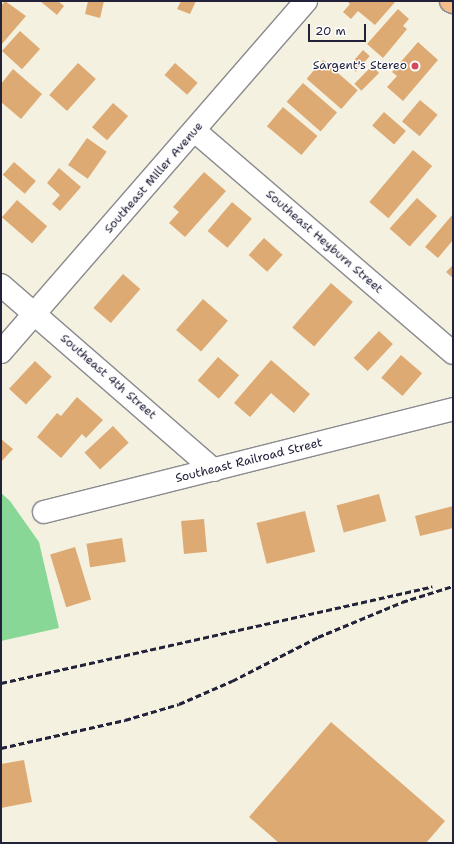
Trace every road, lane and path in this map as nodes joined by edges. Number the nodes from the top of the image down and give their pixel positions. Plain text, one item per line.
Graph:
1 (306, 1) edge
2 (195, 131) junction
3 (1, 285) edge
4 (35, 314) junction
5 (1, 352) edge
6 (453, 353) edge
7 (453, 409) edge
8 (214, 470) junction
9 (44, 512) dead end

1 - 2 street, Southeast Miller Avenue
2 - 4 street, Southeast Miller Avenue
2 - 6 street, Southeast Heyburn Street
3 - 4 street, Southeast 4th Street
4 - 5 street, Southeast Miller Avenue
4 - 8 street, Southeast 4th Street
7 - 8 street, Southeast Railroad Street
8 - 9 street, Southeast Railroad Street

